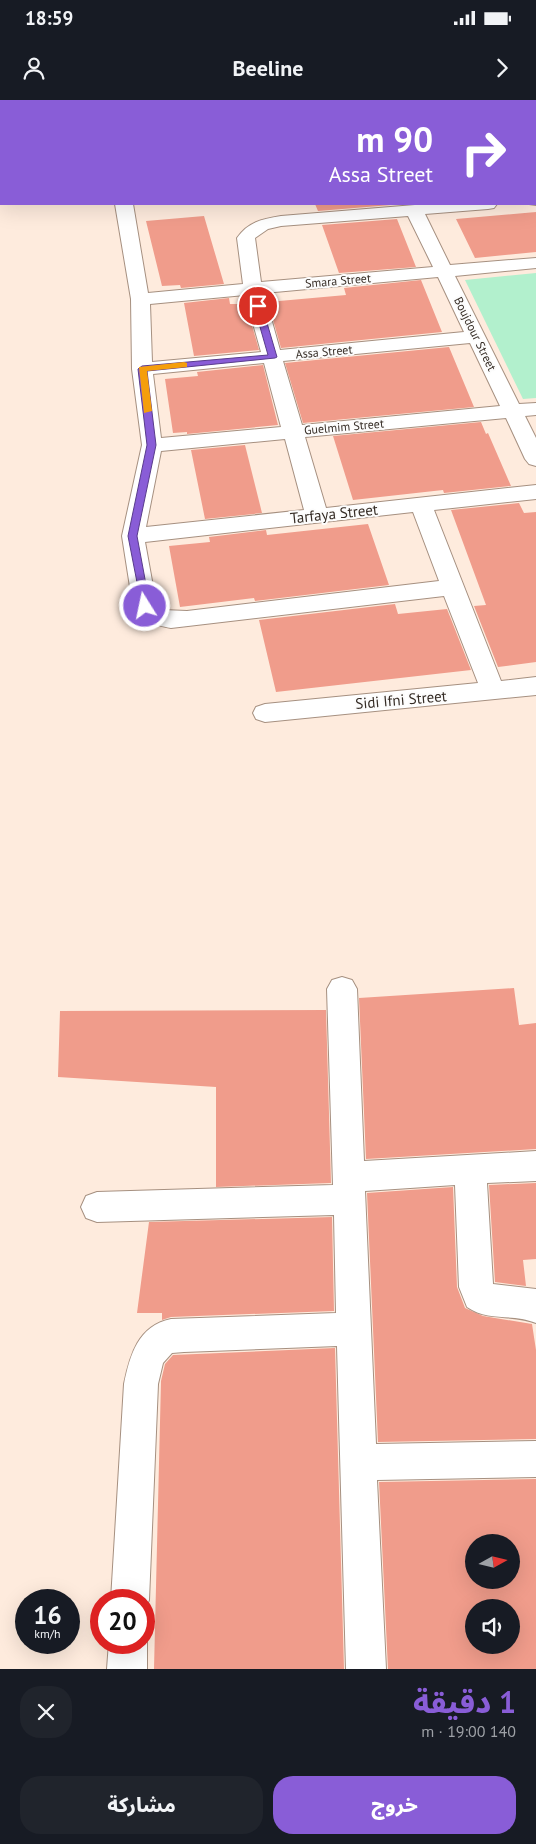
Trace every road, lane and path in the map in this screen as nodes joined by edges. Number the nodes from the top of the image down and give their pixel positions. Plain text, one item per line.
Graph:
1 (124, 205) edge
2 (467, 205) edge
3 (403, 208) edge
4 (536, 263) edge
5 (444, 272) junction
6 (253, 289) junction
7 (140, 299) junction
8 (476, 337) junction
9 (272, 357) junction
10 (142, 369) junction
11 (536, 409) edge
12 (512, 411) junction
13 (294, 431) junction
14 (152, 445) junction
15 (536, 459) edge
16 (536, 492) edge
17 (421, 505) junction
18 (317, 516) junction
19 (132, 536) junction
20 (452, 587) junction
21 (536, 686) edge
22 (493, 691) junction
23 (265, 713) dead end
24 (342, 989) dead end
25 (536, 1166) edge
26 (470, 1170) junction
27 (349, 1189) junction
28 (97, 1208) dead end
29 (536, 1306) edge
30 (354, 1329) junction
31 (536, 1459) edge
32 (359, 1462) junction
33 (131, 1589) edge
34 (128, 1654) edge
35 (127, 1669) edge
36 (366, 1669) edge

1 - 7 street
2 - 3 street
3 - 5 street, Boujdour Street
3 - 6 street
4 - 5 street, Smara Street
5 - 6 street, Smara Street
5 - 8 street, Boujdour Street
6 - 7 street, Smara Street
6 - 9 street
7 - 10 street
8 - 9 street, Assa Street
8 - 12 street, Boujdour Street
9 - 10 street, Assa Street
9 - 13 street
10 - 14 street
11 - 12 street, Guelmim Street
12 - 13 street, Guelmim Street
12 - 15 street, Boujdour Street
13 - 14 street, Guelmim Street
13 - 18 street
14 - 19 street
16 - 17 street, Tarfaya Street
17 - 18 street, Tarfaya Street
17 - 20 street
18 - 19 street, Tarfaya Street
19 - 20 street
20 - 22 street
21 - 22 street, Sidi Ifni Street
22 - 23 street, Sidi Ifni Street
24 - 27 street
25 - 26 street
26 - 27 street
26 - 29 street
27 - 28 street
27 - 30 street
30 - 32 street
30 - 33 street
31 - 32 street
32 - 36 street
34 - 35 street

